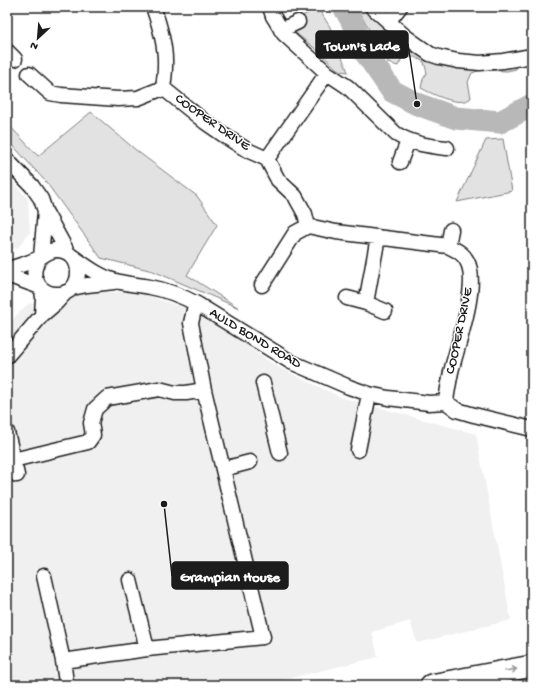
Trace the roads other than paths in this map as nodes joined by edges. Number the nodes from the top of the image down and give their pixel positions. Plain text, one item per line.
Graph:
1 (153, 7) edge
2 (270, 7) edge
3 (372, 7) edge
4 (400, 7) edge
5 (298, 22) dead end
6 (389, 23) junction
7 (281, 30) junction
8 (532, 56) edge
9 (327, 73) junction
10 (29, 74) dead end
11 (163, 88) junction
12 (408, 141) junction
13 (447, 148) dead end
14 (266, 159) junction
15 (7, 160) edge
16 (400, 162) dead end
17 (45, 211) junction
18 (308, 226) junction
19 (451, 230) dead end
20 (378, 237) junction
21 (448, 246) junction
22 (70, 255) junction
23 (40, 257) junction
24 (7, 270) edge
25 (7, 275) edge
26 (116, 281) junction
27 (262, 285) dead end
28 (41, 288) junction
29 (69, 290) junction
30 (346, 298) dead end
31 (366, 303) junction
32 (197, 304) junction
33 (385, 311) dead end
34 (42, 315) junction
35 (7, 356) edge
36 (263, 383) dead end
37 (204, 390) junction
38 (369, 394) junction
39 (446, 402) junction
40 (532, 429) edge
41 (7, 432) edge
42 (358, 450) dead end
43 (280, 453) dead end
44 (14, 460) junction
45 (250, 462) dead end
46 (223, 469) junction
47 (17, 475) dead end
48 (44, 576) dead end
49 (130, 580) dead end
50 (147, 649) junction
51 (63, 661) junction
52 (532, 666) edge
53 (65, 685) edge
54 (431, 685) edge

1 - 11 street, COOPER DRIVE
2 - 7 street
3 - 6 street
4 - 6 street
5 - 7 street
6 - 8 street
7 - 9 street
9 - 12 street
9 - 14 street
10 - 11 street
11 - 14 street, COOPER DRIVE
12 - 13 street
12 - 16 street
14 - 18 street
15 - 17 street
17 - 22 street
17 - 23 street
18 - 20 street, COOPER DRIVE
18 - 27 street
19 - 21 street
20 - 21 street, COOPER DRIVE
20 - 31 street
21 - 39 street, COOPER DRIVE
22 - 23 street, AULD BOND ROAD
22 - 26 street, AULD BOND ROAD
22 - 29 street
23 - 24 street, AULD BOND ROAD
23 - 28 street
25 - 28 street, AULD BOND ROAD
26 - 29 street, AULD BOND ROAD
26 - 32 street, AULD BOND ROAD
28 - 29 street, AULD BOND ROAD
28 - 34 street
29 - 34 street
30 - 31 street
31 - 33 street
32 - 37 street
32 - 38 street, AULD BOND ROAD
34 - 35 street
36 - 43 street
37 - 44 street
37 - 46 street
38 - 39 street, AULD BOND ROAD
38 - 42 street
39 - 40 street
41 - 44 street
44 - 47 street
45 - 46 street
46 - 50 street
48 - 51 street
49 - 50 street
50 - 51 street
51 - 53 street
54 -> 52 highway

